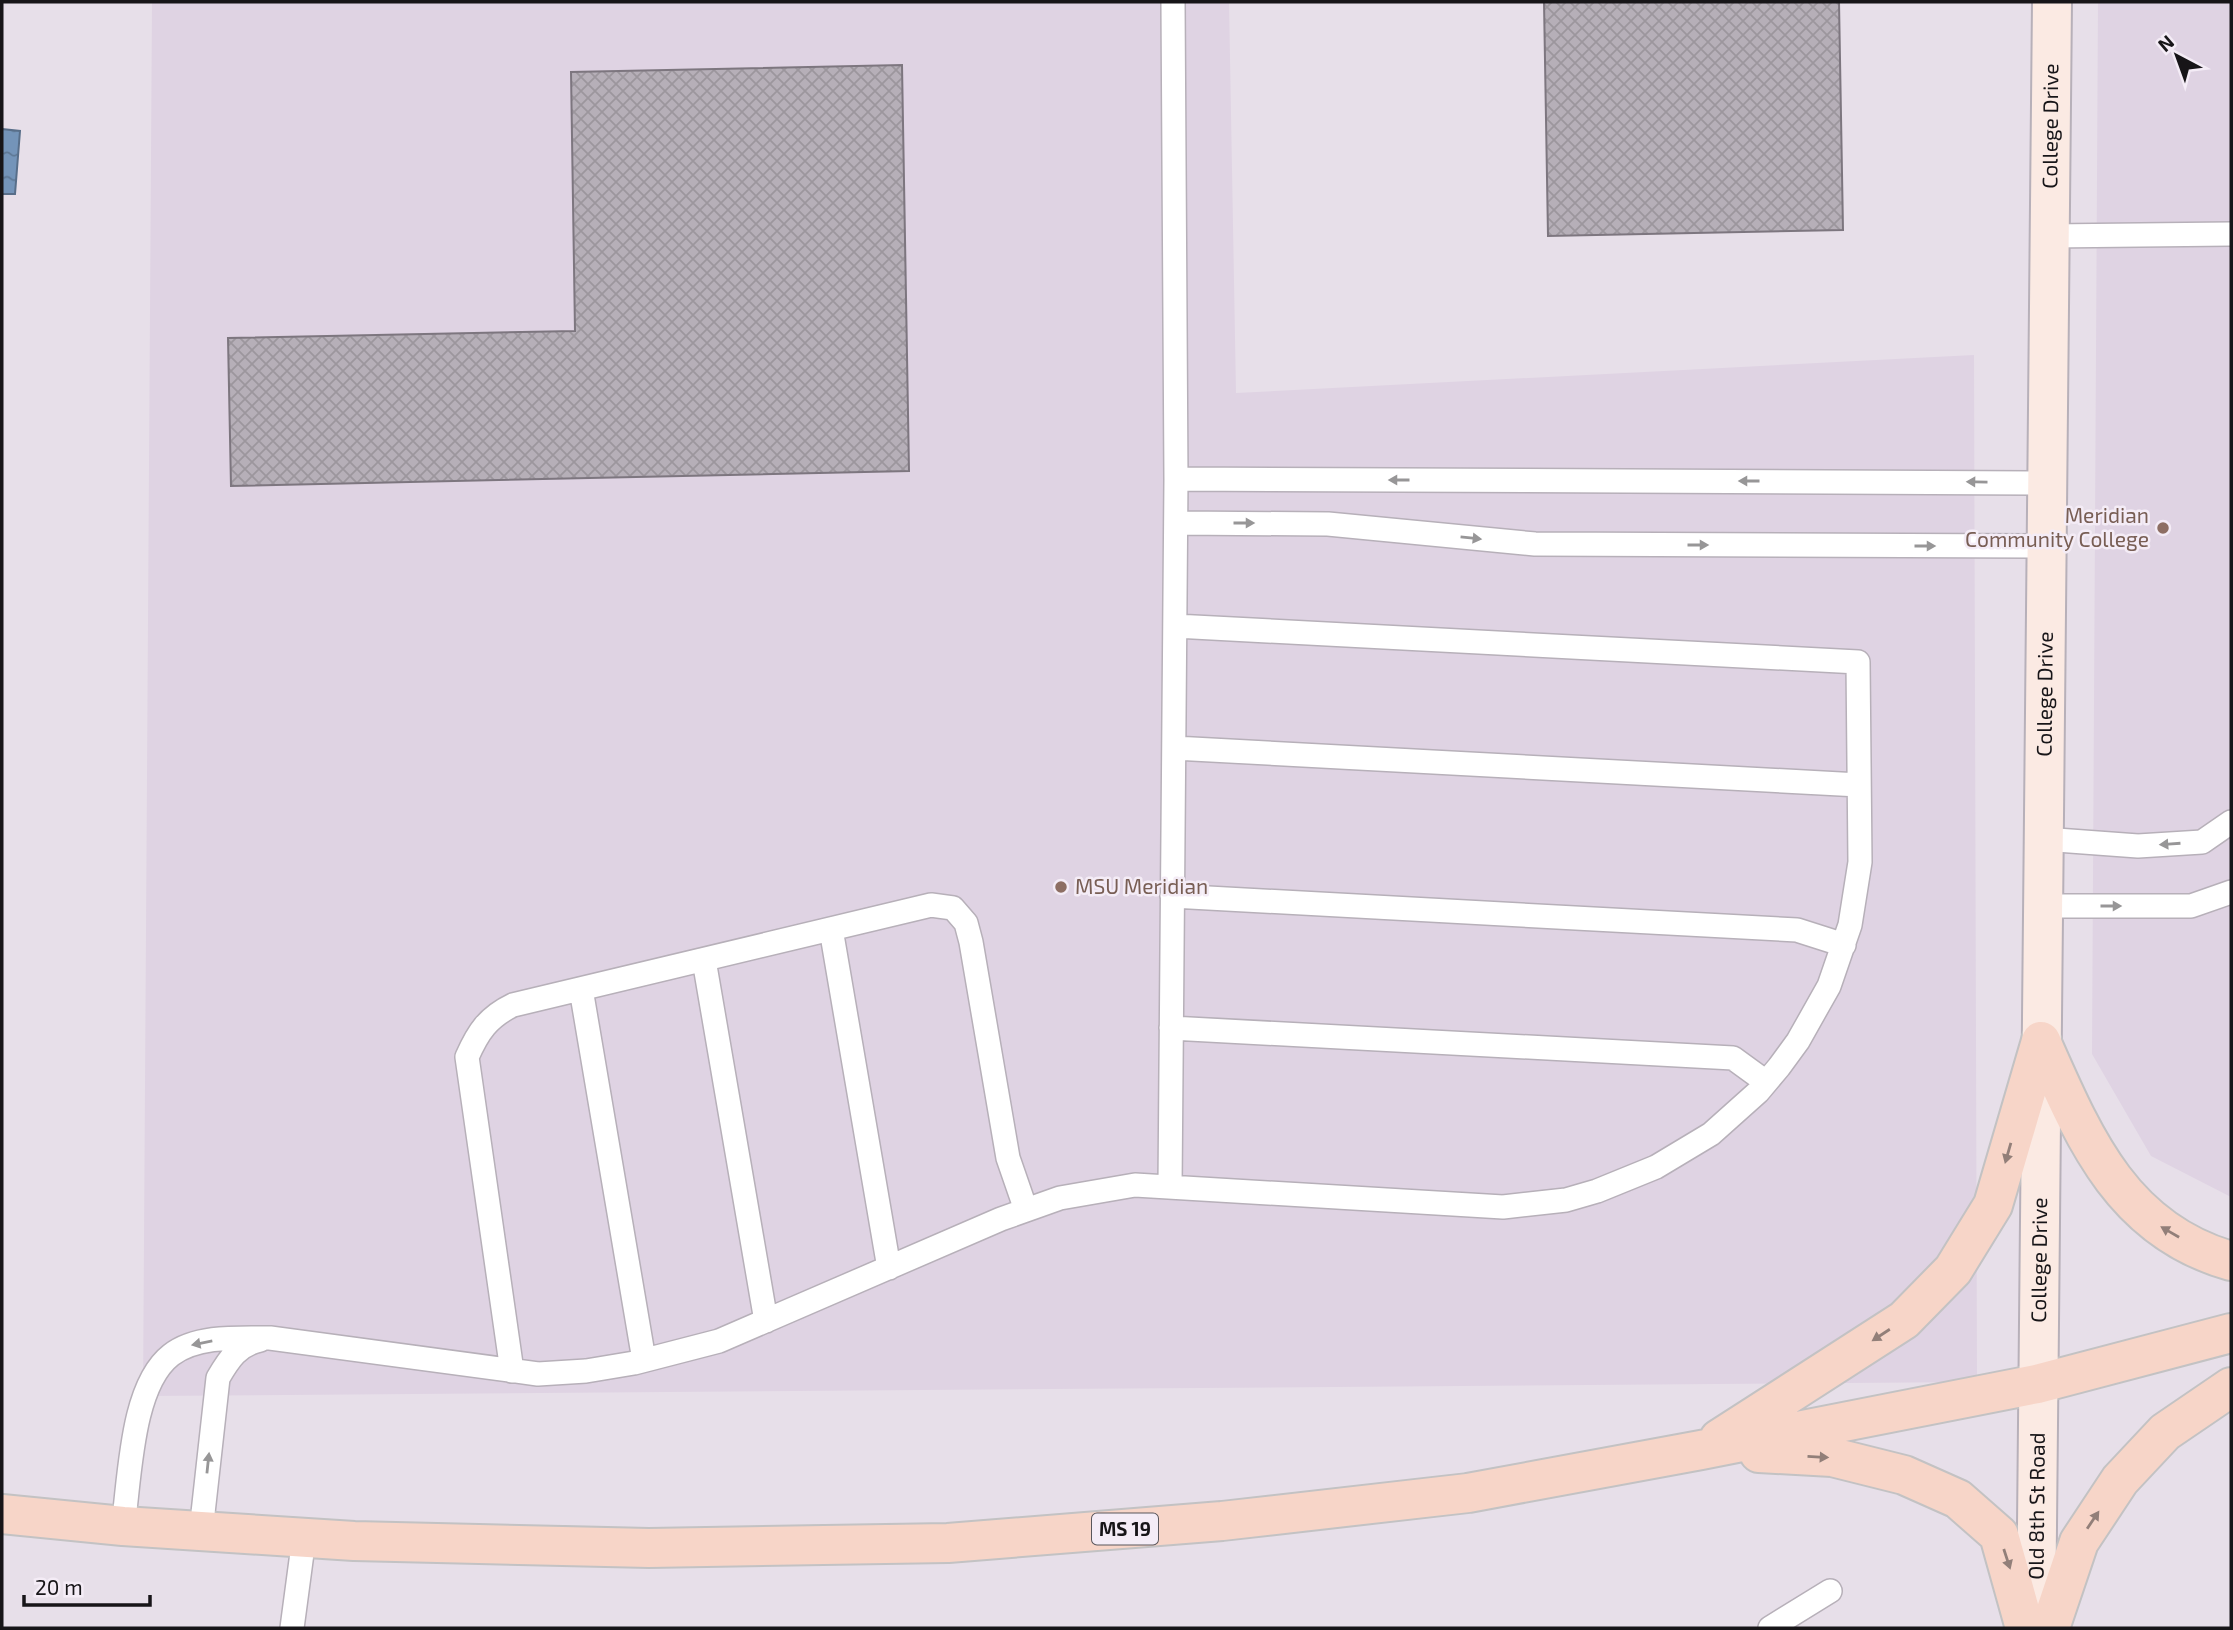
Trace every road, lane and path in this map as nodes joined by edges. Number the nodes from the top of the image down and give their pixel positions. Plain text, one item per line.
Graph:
1 (1173, 2) edge
2 (2053, 2) edge
3 (2231, 234) edge
4 (2049, 236) junction
5 (1176, 479) junction
6 (2045, 483) junction
7 (1176, 523) junction
8 (2046, 546) junction
9 (1175, 626) junction
10 (1174, 748) junction
11 (1859, 785) junction
12 (2231, 822) edge
13 (2043, 839) junction
14 (2231, 892) edge
15 (1172, 896) junction
16 (2043, 905) junction
17 (831, 929) junction
18 (1844, 945) junction
19 (704, 960) junction
20 (581, 989) junction
21 (1171, 1028) junction
22 (2041, 1041) junction
23 (1766, 1082) junction
24 (1170, 1188) junction
25 (1026, 1210) junction
26 (2231, 1261) edge
27 (888, 1268) junction
28 (766, 1321) junction
29 (2231, 1333) edge
30 (270, 1338) junction
31 (644, 1360) junction
32 (512, 1371) junction
33 (2037, 1384) junction
34 (2231, 1387) edge
35 (1701, 1450) junction
36 (2, 1514) edge
37 (122, 1526) junction
38 (201, 1531) junction
39 (304, 1538) junction
40 (1830, 1591) dead end
41 (292, 1628) edge
42 (1770, 1628) edge
43 (2025, 1628) edge
44 (2036, 1628) edge
45 (2050, 1628) edge

1 - 5 lane
2 - 4 street, College Drive
3 - 4 lane
4 - 6 street, College Drive
6 -> 5 lane
5 - 7 lane
6 - 8 street, College Drive
7 -> 8 lane
7 - 9 lane
8 - 13 street, College Drive
9 - 10 lane
9 - 11 lane
10 - 11 lane
10 - 15 lane
11 - 18 lane
12 -> 13 lane
13 - 16 street, College Drive
16 -> 14 lane
15 - 18 lane
15 - 21 lane
16 - 22 street, College Drive
17 - 19 lane
17 - 25 lane
17 - 27 lane
18 - 23 lane
19 - 20 lane
19 - 28 lane
20 - 31 lane
20 - 32 lane
21 - 23 lane
21 - 24 lane
26 -> 22 main road
22 - 33 street, College Drive
22 -> 35 main road
23 - 24 lane
24 - 25 lane
25 - 27 lane
27 - 28 lane
28 - 31 lane
29 - 33 main road, MS 19
30 - 32 lane
30 -> 37 lane
38 -> 30 lane
31 - 32 lane
33 - 35 main road, MS 19
33 - 44 street, Old 8th St Road
45 -> 34 main road
35 - 39 main road, MS 19
35 -> 43 main road
36 - 37 main road, MS 19
37 - 38 main road, MS 19
38 - 39 main road, MS 19
39 - 41 lane
40 - 42 lane

